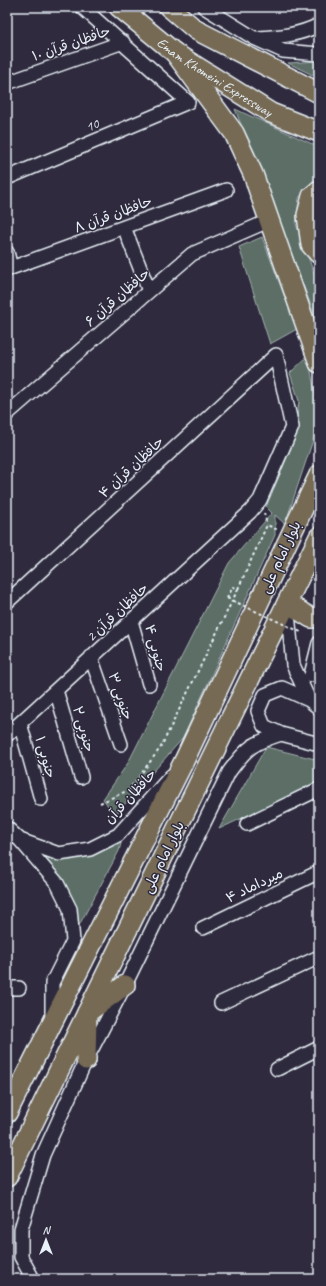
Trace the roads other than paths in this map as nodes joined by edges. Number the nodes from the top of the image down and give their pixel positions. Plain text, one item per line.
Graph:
1 (82, 7) edge
2 (119, 7) edge
3 (170, 7) edge
4 (204, 7) edge
5 (319, 25) edge
6 (254, 38) junction
7 (123, 42) junction
8 (175, 53) junction
9 (319, 54) edge
10 (7, 83) edge
11 (319, 93) edge
12 (319, 132) edge
13 (7, 178) edge
14 (226, 190) dead end
15 (319, 190) edge
16 (259, 225) dead end
17 (124, 227) junction
18 (7, 252) edge
19 (319, 254) edge
20 (9, 269) edge
21 (149, 291) junction
22 (276, 355) joint
23 (319, 363) edge
24 (7, 413) edge
25 (319, 475) edge
26 (319, 537) edge
27 (7, 602) edge
28 (287, 603) junction
29 (319, 617) edge
30 (131, 620) junction
31 (319, 643) edge
32 (91, 658) junction
33 (311, 675) dead end
34 (149, 684) dead end
35 (56, 690) junction
36 (314, 704) edge
37 (20, 723) junction
38 (7, 734) edge
39 (281, 734) junction
40 (121, 744) dead end
41 (319, 744) edge
42 (184, 761) junction
43 (82, 777) dead end
44 (319, 789) edge
45 (41, 799) dead end
46 (246, 824) dead end
47 (7, 828) edge
48 (20, 840) junction
49 (319, 872) edge
50 (203, 928) dead end
51 (319, 957) edge
52 (126, 985) junction
53 (221, 1003) dead end
54 (87, 1013) junction
55 (52, 1024) junction
56 (319, 1048) edge
57 (86, 1060) junction
58 (276, 1069) dead end
59 (7, 1114) edge
60 (7, 1177) edge
61 (33, 1279) edge

1 - 7 street
2 - 8 highway, Emam Khomeini Expressway
3 - 11 highway, Emam Khomeini Expressway
4 - 6 street
5 - 6 street
6 - 9 street
7 - 10 street, حافظان قرآن ۱۰
7 - 13 street, 10
8 - 12 highway, Emam Khomeini Expressway
8 - 23 highway
14 - 17 street, حافظان قرآن ۸
15 - 19 highway
16 - 21 street, حافظان قرآن ۶
17 - 20 street, حافظان قرآن ۸
17 - 21 street
18 - 20 street
21 - 24 street, حافظان قرآن ۶
22 - 27 street, حافظان قرآن ۴
22 - 30 street, حافظان قرآن 2
25 - 42 highway, بلوار امام علی
26 - 28 highway, بلوار امام علی
28 - 29 highway
28 - 36 street
28 - 54 highway, بلوار امام علی
30 - 32 street, حافظان قرآن 2
30 - 34 street, جنوبی ۴
31 - 33 street
32 - 35 street, حافظان قرآن 2
32 - 40 street, جنوبی ۳
35 - 37 street, حافظان قرآن 2
35 - 43 street, جنوبی ۲
36 - 39 street
37 - 38 street, حافظان قرآن 2
37 - 45 street, جنوبی ۱
39 - 41 street
39 - 52 street
42 - 48 street, حافظان قرآن
42 - 55 highway, بلوار امام علی
44 - 46 street
47 - 48 street, حافظان قرآن
48 - 55 street
49 - 50 street, میرداماد ۴
51 - 53 street
52 - 54 highway
52 - 57 street
54 - 57 highway
54 - 60 highway, بلوار امام علی
55 - 59 highway, بلوار امام علی
56 - 58 street
57 - 61 street

